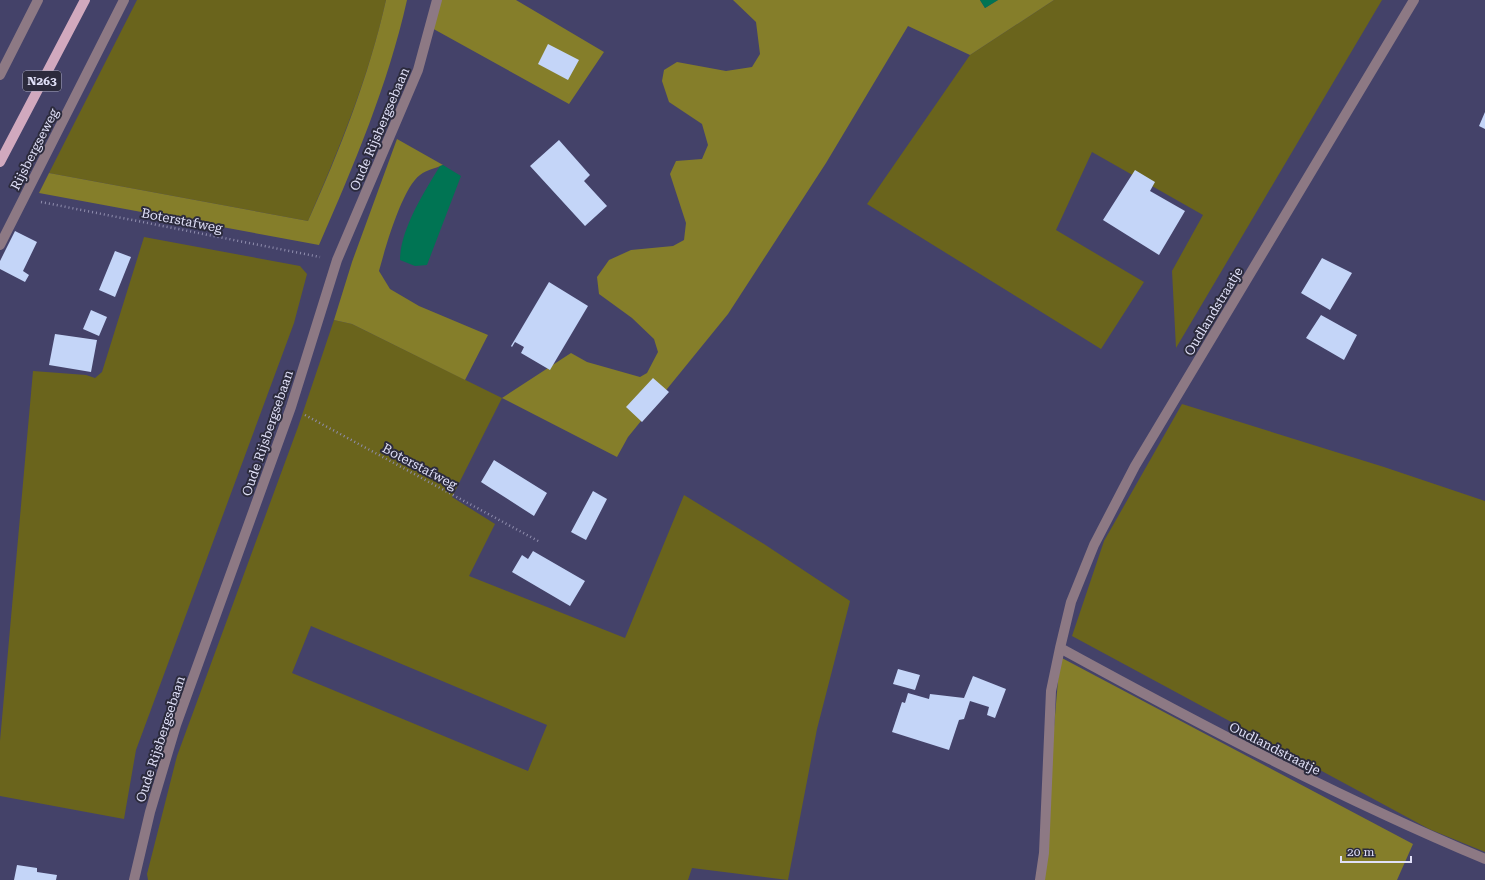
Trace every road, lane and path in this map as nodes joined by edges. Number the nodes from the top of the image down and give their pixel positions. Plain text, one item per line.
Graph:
1 (38, 0) edge
2 (85, 0) edge
3 (124, 0) edge
4 (437, 0) edge
5 (1414, 0) edge
6 (0, 75) edge
7 (0, 162) edge
8 (24, 199) junction
9 (0, 246) edge
10 (337, 260) junction
11 (291, 408) junction
12 (540, 542) dead end
13 (1060, 648) junction
14 (1485, 859) edge
15 (134, 880) edge
16 (1040, 880) edge

1 - 6 street
2 - 7 main road, Rijsbergseweg / N263
3 - 8 street, Rijsbergseweg
4 - 10 street, Oude Rijsbergsebaan
5 - 13 street, Oudlandstraatje
8 - 9 street, Rijsbergseweg
8 - 10 path, Boterstafweg
10 - 11 street, Oude Rijsbergsebaan
11 - 12 path, Boterstafweg
11 - 15 street, Oude Rijsbergsebaan
13 - 14 street, Oudlandstraatje
13 - 16 street, Oudlandstraatje

